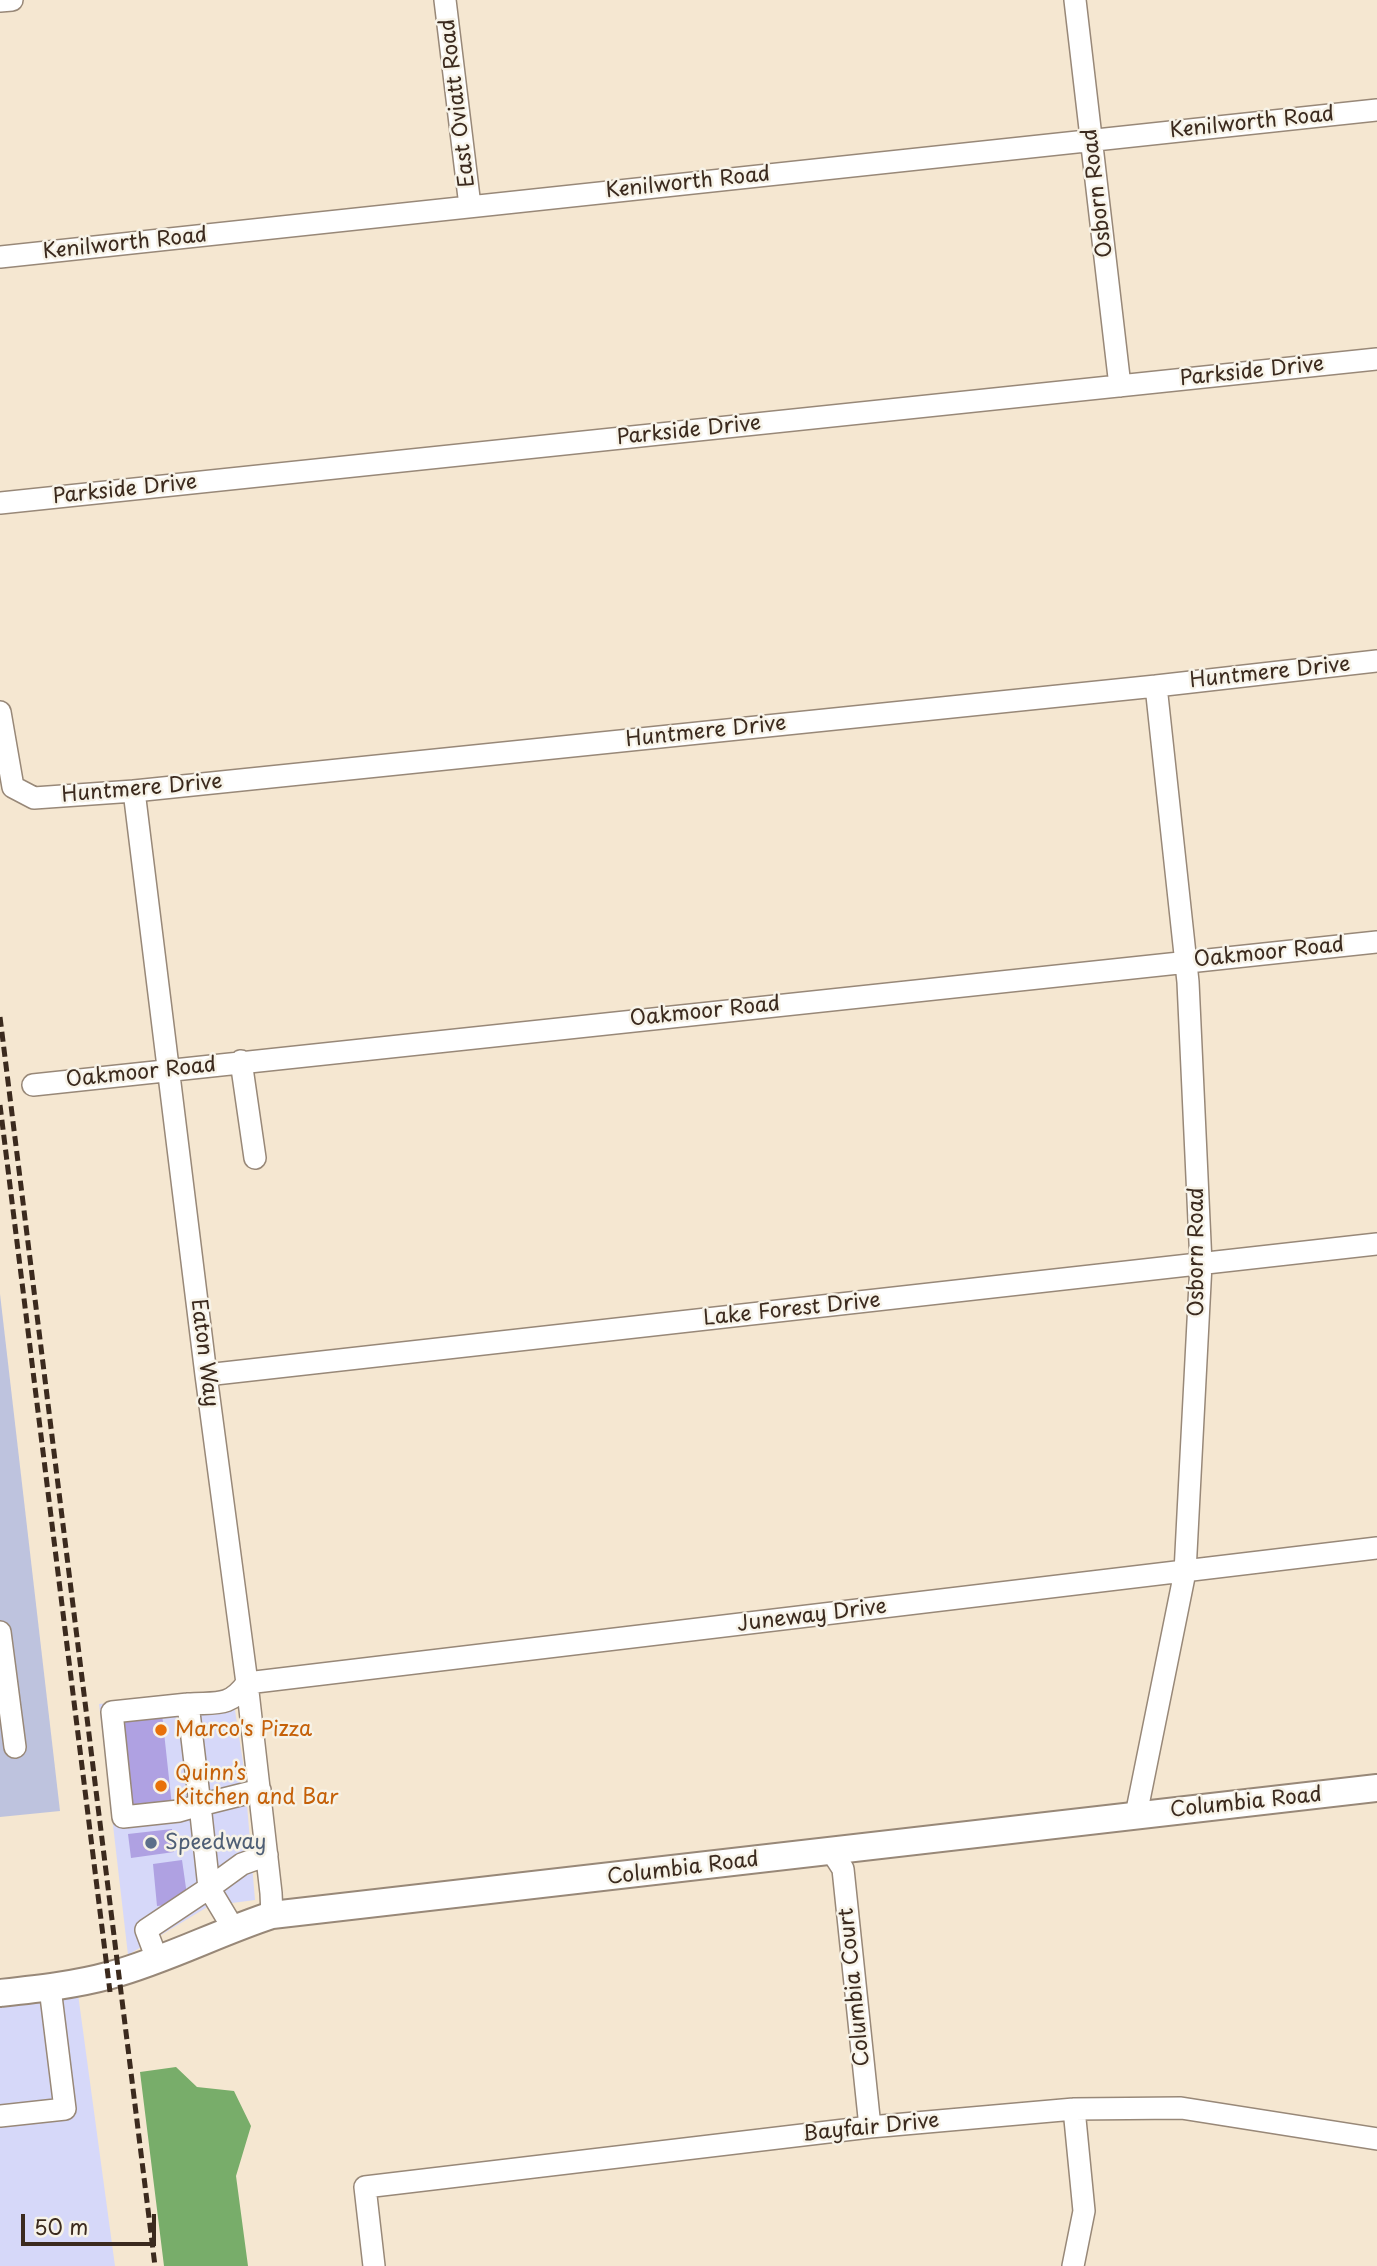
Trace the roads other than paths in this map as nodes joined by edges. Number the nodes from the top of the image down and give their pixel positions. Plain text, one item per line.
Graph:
1 (12, 0) edge
2 (445, 0) edge
3 (1075, 0) edge
4 (0, 1) edge
5 (1377, 110) edge
6 (1091, 139) junction
7 (470, 206) junction
8 (0, 257) edge
9 (1377, 359) edge
10 (1120, 386) junction
11 (0, 503) edge
12 (1377, 661) edge
13 (1156, 686) junction
14 (0, 712) edge
15 (134, 791) junction
16 (1377, 942) edge
17 (1186, 962) junction
18 (241, 1062) junction
19 (169, 1069) junction
20 (33, 1085) dead end
21 (255, 1158) dead end
22 (1377, 1244) edge
23 (1201, 1264) junction
24 (206, 1375) junction
25 (1377, 1548) edge
26 (1185, 1572) junction
27 (0, 1632) edge
28 (247, 1683) junction
29 (188, 1704) junction
30 (15, 1747) dead end
31 (1377, 1788) edge
32 (260, 1790) junction
33 (200, 1805) junction
34 (1136, 1815) junction
35 (832, 1852) junction
36 (267, 1855) junction
37 (209, 1888) junction
38 (272, 1916) junction
39 (233, 1928) junction
40 (158, 1959) junction
41 (50, 1987) junction
42 (0, 1993) edge
43 (1074, 2109) junction
44 (0, 2116) edge
45 (870, 2127) junction
46 (1377, 2139) edge
47 (374, 2266) edge
48 (1073, 2266) edge

1 - 4 street
2 - 7 street, East Oviatt Road
3 - 6 street, Osborn Road
5 - 6 street, Kenilworth Road
6 - 7 street, Kenilworth Road
6 - 10 street, Osborn Road
7 - 8 street, Kenilworth Road
9 - 10 street, Parkside Drive
10 - 11 street, Parkside Drive
12 - 13 street, Huntmere Drive
13 - 15 street, Huntmere Drive
13 - 17 street, Osborn Road
14 - 15 street, Huntmere Drive
15 - 19 street, Eaton Way
16 - 17 street, Oakmoor Road
17 - 18 street, Oakmoor Road
17 - 23 street, Osborn Road
18 - 19 street, Oakmoor Road
18 - 21 street
19 - 20 street, Oakmoor Road
19 - 24 street, Eaton Way
22 - 23 street, Lake Forest Drive
23 - 24 street, Lake Forest Drive
23 - 26 street, Osborn Road
24 - 28 street, Eaton Way
25 - 26 street, Juneway Drive
26 - 28 street, Juneway Drive
26 - 34 street, Osborn Road
27 - 30 street
28 - 29 street
28 - 32 street, Eaton Way
29 - 33 street
29 - 33 street
31 - 34 main road, Columbia Road
32 - 33 street
32 - 36 street, Eaton Way
33 - 37 street
34 - 35 main road, Columbia Road
35 - 38 main road, Columbia Road
35 - 45 street, Columbia Court
36 - 37 street
36 - 38 street, Eaton Way
37 - 39 street
37 - 40 street
38 - 39 main road, Columbia Road
39 - 40 main road, Columbia Road
40 - 41 main road, Columbia Road
41 - 42 main road, Columbia Road
41 - 44 street
43 - 45 street, Bayfair Drive
43 - 46 street, Bayfair Drive
43 - 48 street
45 - 47 street, Bayfair Drive

